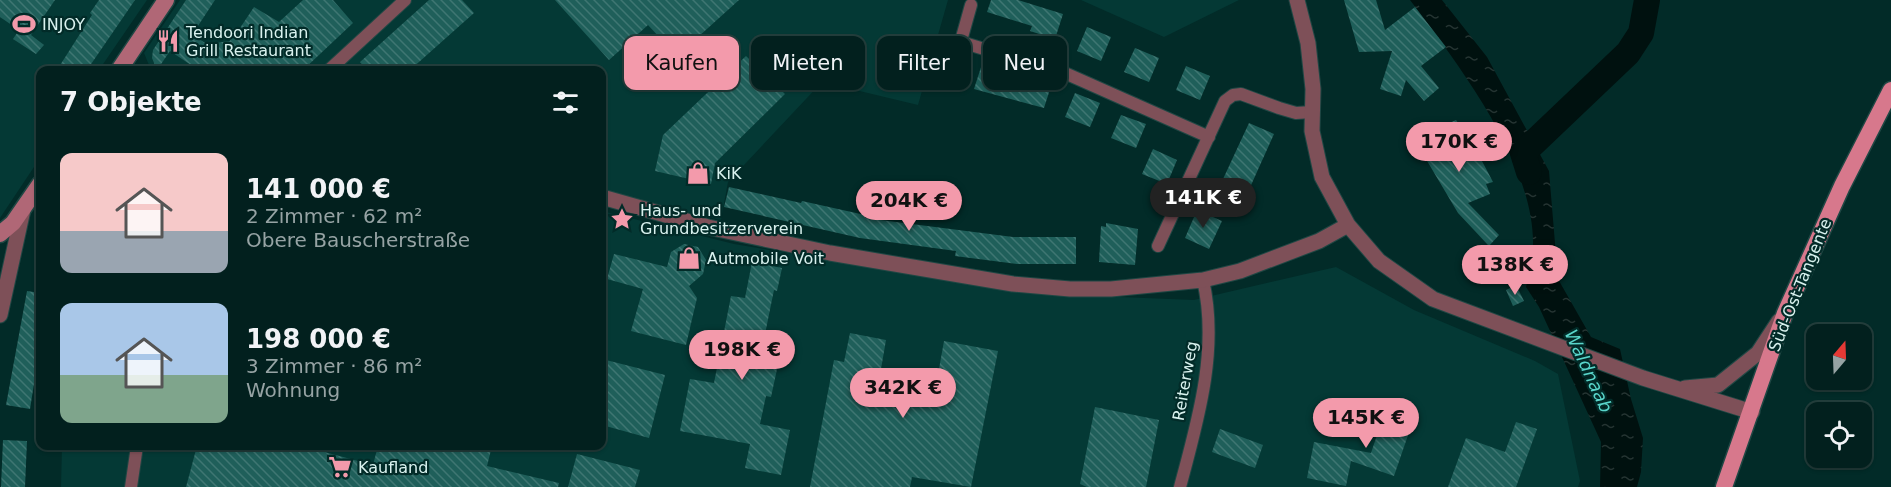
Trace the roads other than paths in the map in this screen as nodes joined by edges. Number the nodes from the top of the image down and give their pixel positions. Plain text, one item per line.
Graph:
1 (166, 0) edge
2 (405, 0) edge
3 (1297, 0) edge
4 (971, 5) dead end
5 (963, 36) edge
6 (971, 45) edge
7 (122, 66) edge
8 (333, 66) edge
9 (1891, 90) edge
10 (1312, 112) junction
11 (1209, 137) junction
12 (36, 190) edge
13 (606, 198) edge
14 (23, 209) junction
15 (1348, 225) junction
16 (0, 234) edge
17 (1158, 246) dead end
18 (1203, 280) junction
19 (3, 284) edge
20 (1785, 313) junction
21 (0, 315) edge
22 (1676, 388) junction
23 (1752, 412) junction
24 (136, 450) edge
25 (131, 487) edge
26 (1180, 487) edge
27 (1724, 487) edge

1 - 7 main road
2 - 8 street
3 - 10 street
4 - 5 street
6 - 11 street
9 - 20 main road, Süd-Ost-Tangente
10 - 11 street
10 - 15 street
11 - 17 street
12 - 14 main road
13 - 18 street
14 - 16 main road
14 - 19 street
15 - 18 street
15 - 22 street
18 - 26 street, Reiterweg
19 - 21 street
20 - 22 street
20 - 23 main road, Süd-Ost-Tangente
22 - 23 street
23 - 27 main road, Süd-Ost-Tangente
24 - 25 street

